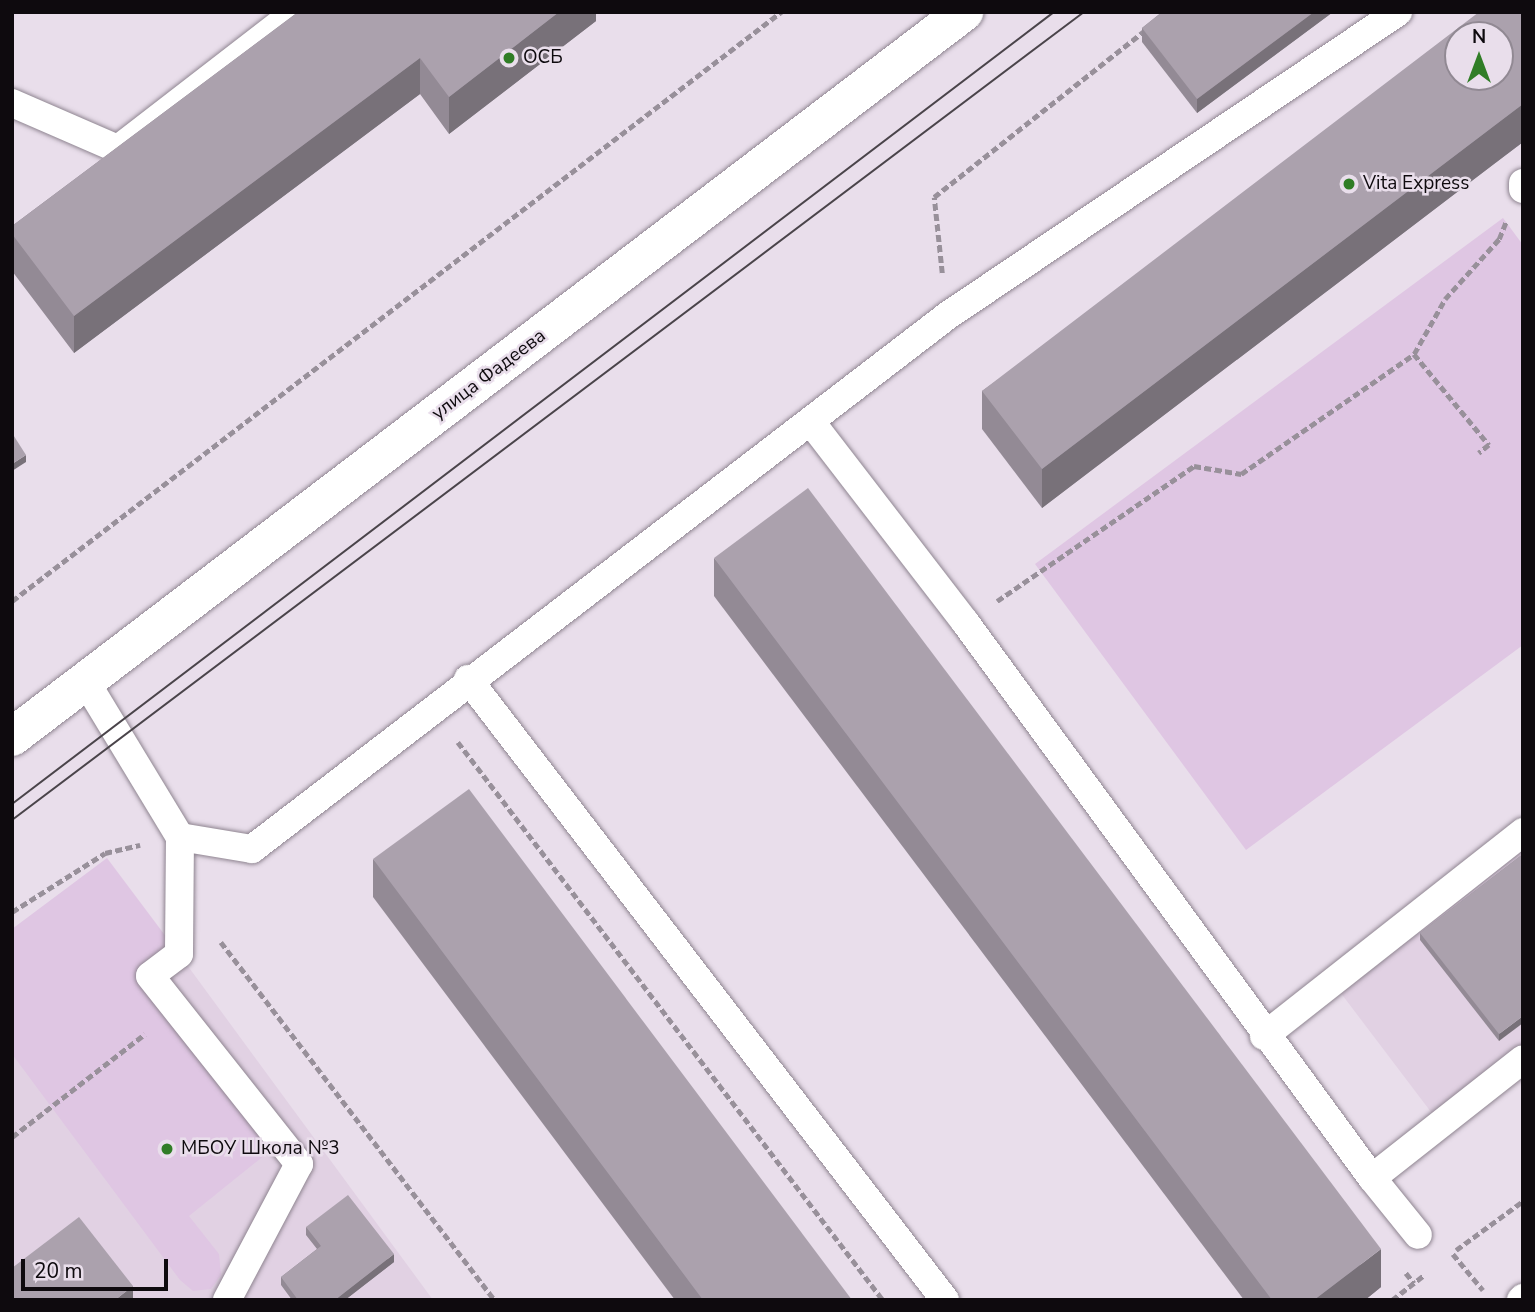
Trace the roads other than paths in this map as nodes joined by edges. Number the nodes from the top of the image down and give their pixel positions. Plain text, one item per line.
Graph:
1 (295, 12) edge
2 (964, 12) edge
3 (1398, 12) edge
4 (12, 103) edge
5 (810, 422) junction
6 (468, 679) junction
7 (86, 682) junction
8 (12, 737) edge
9 (1523, 832) edge
10 (180, 836) junction
11 (1264, 1035) junction
12 (1523, 1059) edge
13 (1372, 1178) junction
14 (1418, 1235) dead end
15 (227, 1300) edge
16 (945, 1300) edge

1 - 4 lane
2 - 7 street, улица Фадеева
3 - 5 lane
5 - 6 lane
5 - 11 lane
6 - 10 lane
6 - 16 lane
7 - 8 street, улица Фадеева
7 - 10 lane
9 - 11 lane
10 - 15 lane
11 - 13 lane
12 - 13 lane
13 - 14 lane

